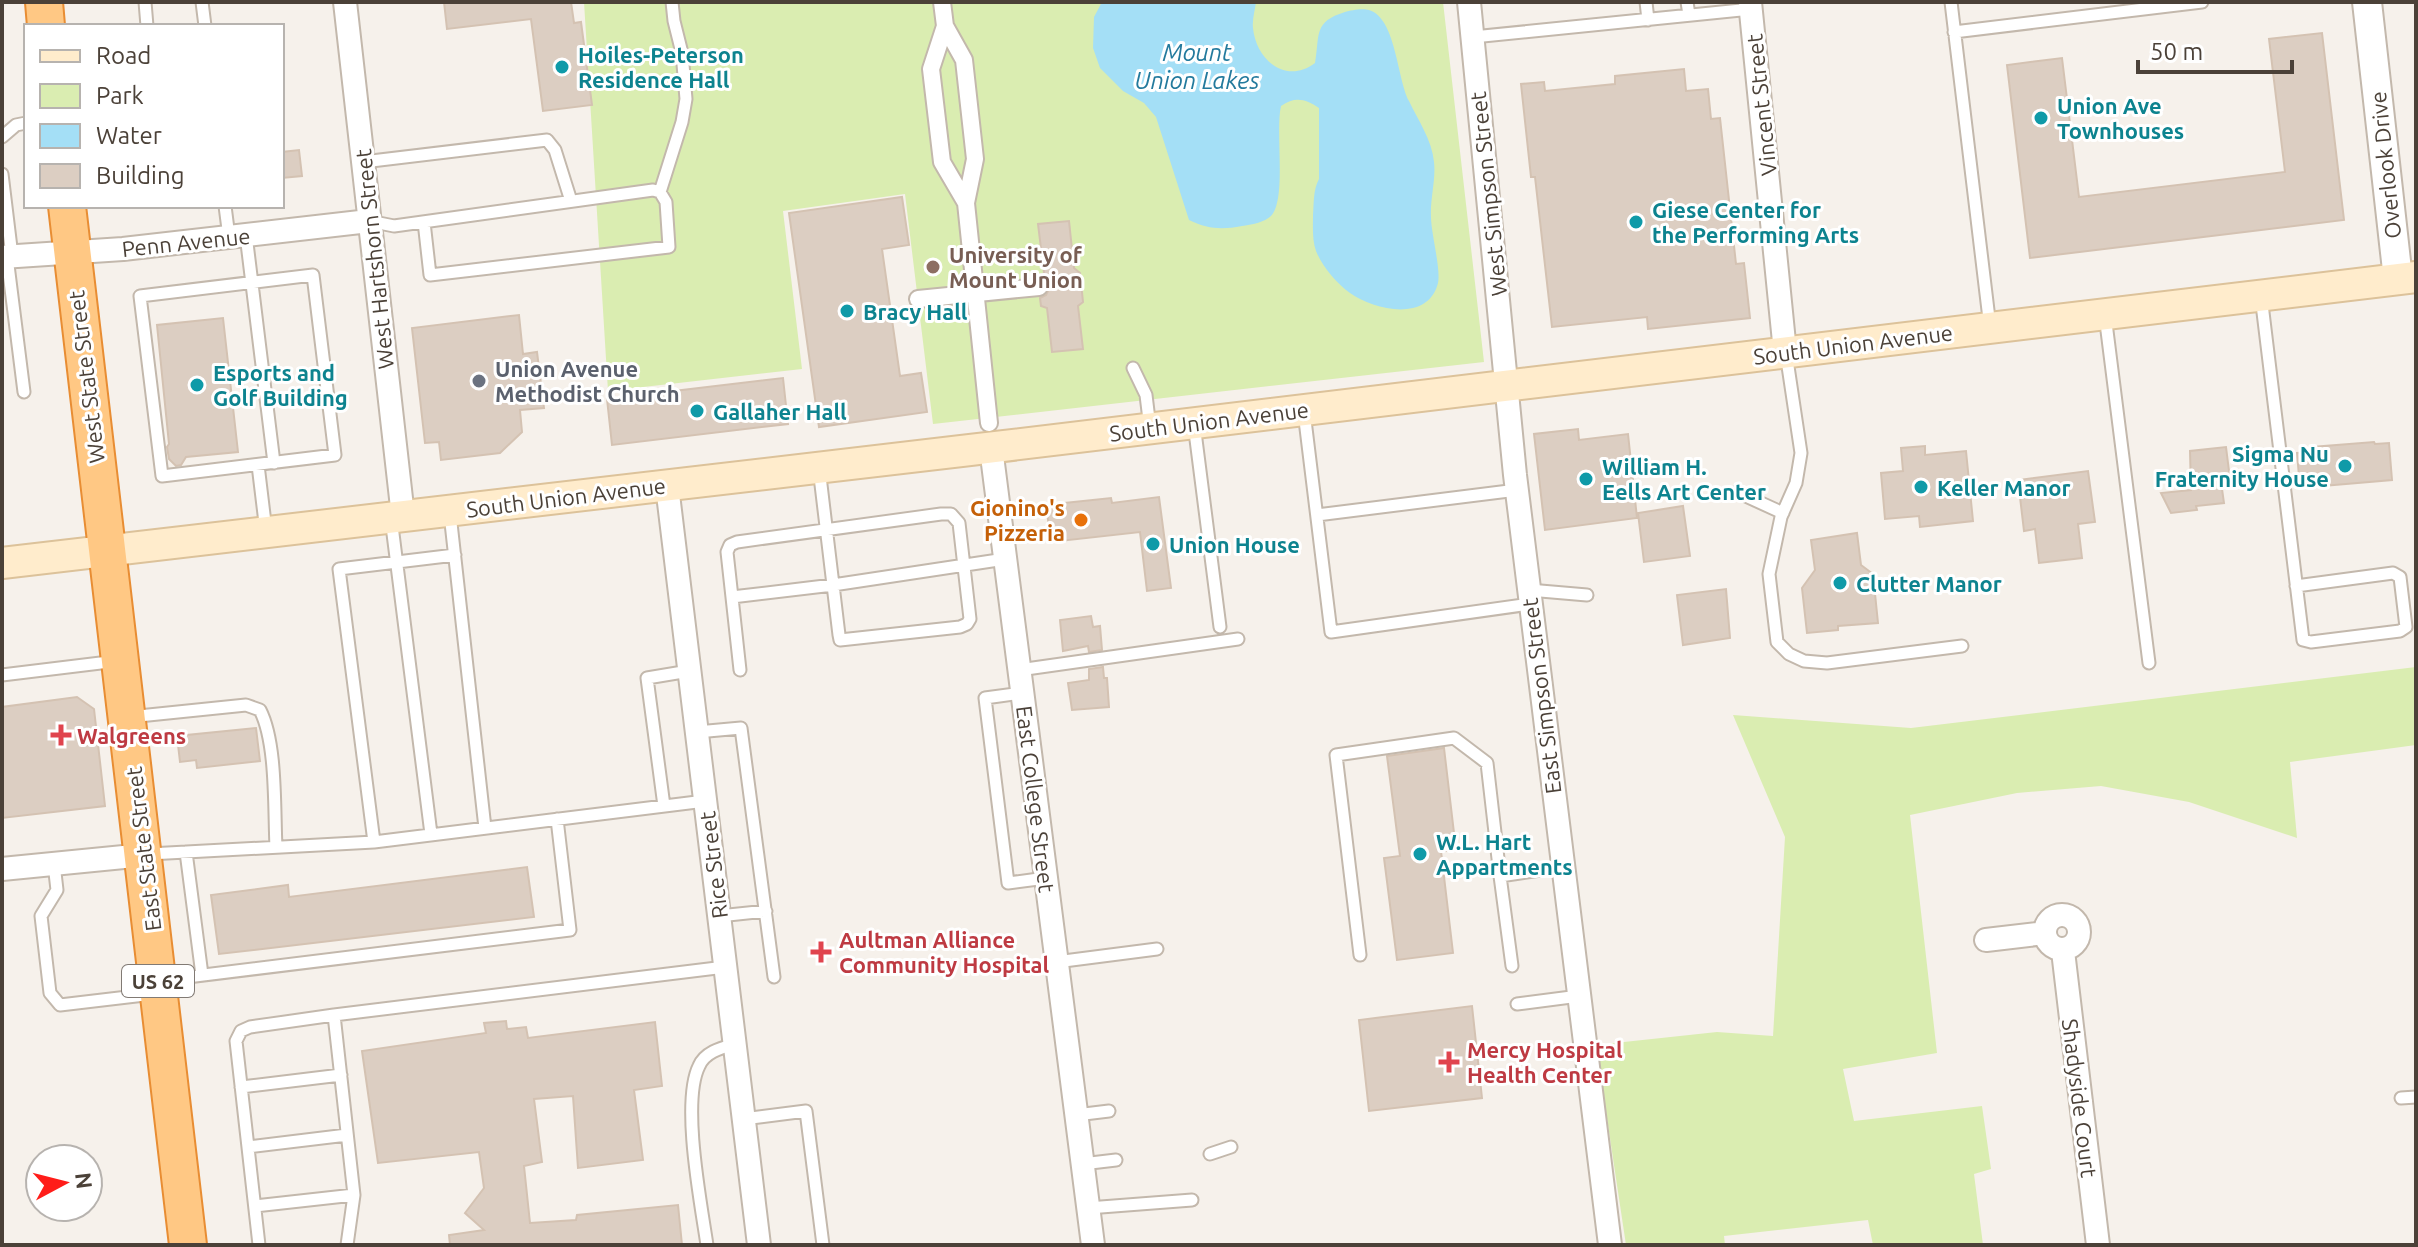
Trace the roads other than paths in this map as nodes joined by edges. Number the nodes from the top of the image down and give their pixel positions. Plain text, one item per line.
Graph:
1 (44, 2) edge
2 (145, 2) edge
3 (202, 2) edge
4 (345, 2) edge
5 (672, 2) edge
6 (942, 2) edge
7 (1469, 2) edge
8 (1646, 2) edge
9 (1687, 2) edge
10 (1951, 2) edge
11 (2202, 2) edge
12 (2367, 2) edge
13 (1751, 6) edge
14 (1689, 15) junction
15 (1648, 20) junction
16 (46, 24) edge
17 (147, 24) edge
18 (205, 24) edge
19 (945, 26) junction
20 (1954, 32) junction
21 (1473, 37) junction
22 (2, 123) edge
23 (21, 124) edge
24 (2, 137) edge
25 (363, 162) junction
26 (2, 174) edge
27 (660, 192) junction
28 (571, 201) junction
29 (966, 203) junction
30 (67, 208) edge
31 (226, 208) edge
32 (369, 221) junction
33 (424, 222) junction
34 (238, 236) junction
35 (72, 253) junction
36 (7, 257) edge
37 (2407, 278) edge
38 (252, 283) junction
39 (1039, 287) dead end
40 (976, 293) junction
41 (2260, 296) junction
42 (918, 299) dead end
43 (2105, 314) junction
44 (1990, 328) junction
45 (1785, 352) junction
46 (1133, 368) dead end
47 (1506, 386) junction
48 (24, 392) dead end
49 (1304, 410) junction
50 (1194, 423) junction
51 (1150, 428) junction
52 (990, 436) junction
53 (274, 463) junction
54 (258, 465) junction
55 (819, 468) junction
56 (667, 486) junction
57 (1517, 490) junction
58 (1737, 492) dead end
59 (450, 511) junction
60 (1783, 513) junction
61 (1317, 515) junction
62 (397, 517) junction
63 (266, 531) junction
64 (826, 531) junction
65 (106, 549) junction
66 (455, 555) junction
67 (1005, 559) junction
68 (397, 562) junction
69 (2, 563) edge
70 (965, 566) junction
71 (833, 585) junction
72 (2296, 586) junction
73 (1587, 595) dead end
74 (732, 597) junction
75 (1530, 597) junction
76 (1220, 627) dead end
77 (1238, 639) dead end
78 (1962, 646) dead end
79 (120, 661) junction
80 (2149, 663) dead end
81 (740, 670) dead end
82 (1019, 670) junction
83 (689, 671) junction
84 (2, 675) edge
85 (1022, 693) junction
86 (127, 717) junction
87 (697, 732) junction
88 (705, 801) junction
89 (664, 806) junction
90 (557, 819) junction
91 (485, 828) junction
92 (431, 834) junction
93 (374, 842) junction
94 (276, 847) junction
95 (186, 852) junction
96 (144, 855) junction
97 (54, 864) junction
98 (1562, 867) junction
99 (2, 869) edge
100 (1500, 876) junction
101 (1046, 878) junction
102 (766, 911) junction
103 (719, 916) junction
104 (2045, 933) junction
105 (1986, 940) dead end
106 (1157, 949) dead end
107 (2063, 951) junction
108 (1360, 955) dead end
109 (1056, 962) junction
110 (1512, 966) dead end
111 (725, 967) junction
112 (202, 975) junction
113 (774, 977) dead end
114 (159, 987) junction
115 (1579, 996) junction
116 (1517, 1004) dead end
117 (334, 1015) junction
118 (735, 1044) junction
119 (341, 1075) junction
120 (241, 1087) junction
121 (2416, 1097) edge
122 (2401, 1098) dead end
123 (1109, 1111) dead end
124 (1076, 1115) junction
125 (743, 1119) junction
126 (347, 1135) junction
127 (248, 1147) junction
128 (1231, 1147) dead end
129 (1210, 1154) dead end
130 (1116, 1160) dead end
131 (1082, 1164) junction
132 (354, 1195) junction
133 (1192, 1200) dead end
134 (255, 1206) junction
135 (1088, 1208) junction
136 (188, 1245) edge
137 (259, 1245) edge
138 (347, 1245) edge
139 (707, 1245) edge
140 (759, 1245) edge
141 (823, 1245) edge
142 (1093, 1245) edge
143 (1610, 1245) edge
144 (2098, 1245) edge

1 - 16 highway
2 - 17 lane
3 - 18 lane
4 - 25 street, West Hartshorn Street
5 - 27 lane
6 - 19 street
7 - 21 street, West Simpson Street
8 - 15 lane
9 - 14 lane
10 - 20 lane
11 - 20 lane
12 - 37 street, Overlook Drive
13 - 14 lane
13 - 45 street, Vincent Street
14 - 15 lane
15 - 21 lane
19 - 29 street
19 - 29 street
20 - 44 lane
21 - 47 street, West Simpson Street
22 - 23 lane
23 - 24 lane
25 - 28 lane
25 - 32 street, West Hartshorn Street
26 - 36 lane
27 - 28 lane
27 - 33 lane
28 - 33 lane
29 - 40 street
30 - 35 highway, West State Street / US 62
31 - 34 lane
32 - 33 lane
32 - 34 street, Penn Avenue
32 - 62 street, West Hartshorn Street
34 - 35 street, Penn Avenue
34 - 38 lane
35 - 36 street, Penn Avenue
35 - 65 highway, West State Street / US 62
36 - 48 lane
37 - 41 main road, South Union Avenue
38 - 53 lane
38 - 53 lane
38 - 54 lane
39 - 40 street
40 - 42 street
40 - 52 street
41 - 43 main road, South Union Avenue
41 - 72 lane
43 - 44 main road, South Union Avenue
43 - 80 lane
44 - 45 main road, South Union Avenue
45 - 47 main road, South Union Avenue
45 - 60 lane
46 - 51 lane
47 - 49 main road, South Union Avenue
47 - 57 street, East Simpson Street
49 - 50 main road, South Union Avenue
49 - 61 lane
50 - 51 main road, South Union Avenue
50 - 76 lane
51 - 52 main road, South Union Avenue
52 - 55 main road, South Union Avenue
52 - 67 street, East College Street
53 - 54 lane
54 - 63 lane
55 - 56 main road, South Union Avenue
55 - 64 lane
56 - 59 main road, South Union Avenue
56 - 83 street, Rice Street
57 - 61 lane
57 - 75 street, East Simpson Street
58 - 60 lane
59 - 62 main road, South Union Avenue
59 - 66 lane
60 - 78 lane
61 - 75 lane
62 - 63 main road, South Union Avenue
62 - 68 lane
63 - 65 main road, South Union Avenue
64 - 70 lane
64 - 71 lane
64 - 74 lane
65 - 69 main road, South Union Avenue
65 - 79 highway, East State Street / US 62
66 - 68 lane
66 - 91 lane
67 - 70 lane
67 - 82 street, East College Street
68 - 92 lane
68 - 93 lane
70 - 71 lane
70 - 71 lane
71 - 74 lane
72 - 72 lane
73 - 75 lane
74 - 81 lane
75 - 98 street, East Simpson Street
77 - 82 lane
79 - 84 lane
79 - 86 highway, East State Street / US 62
82 - 85 street, East College Street
83 - 87 street, Rice Street
83 - 89 lane
85 - 101 street, East College Street
85 - 101 lane
86 - 94 lane
86 - 96 highway, East State Street / US 62
87 - 88 street, Rice Street
87 - 102 lane
88 - 89 lane
88 - 103 street, Rice Street
89 - 90 lane
90 - 91 lane
90 - 112 lane
91 - 92 lane
92 - 93 lane
93 - 94 lane
94 - 95 lane
95 - 96 lane
95 - 112 lane
96 - 97 street
96 - 114 highway, East State Street / US 62
97 - 99 street
97 - 114 lane
98 - 100 lane
98 - 115 street, East Simpson Street
100 - 108 lane
100 - 110 lane
101 - 109 street, East College Street
102 - 103 lane
102 - 113 lane
103 - 111 street, Rice Street
104 - 105 street
104 - 107 street
104 - 107 street
106 - 109 lane
107 - 144 street, Shadyside Court
109 - 124 street, East College Street
111 - 117 lane
111 - 118 street, Rice Street
112 - 114 lane
114 - 136 highway, East State Street / US 62
115 - 116 lane
115 - 143 street, East Simpson Street
117 - 119 lane
117 - 120 lane
118 - 125 street, Rice Street
118 - 139 lane
119 - 120 lane
119 - 126 lane
120 - 127 lane
121 - 122 lane
123 - 124 lane
124 - 131 street, East College Street
125 - 140 street, Rice Street
125 - 141 lane
126 - 127 lane
126 - 132 lane
127 - 134 lane
128 - 129 lane
130 - 131 lane
131 - 135 street, East College Street
132 - 134 lane
132 - 138 lane
133 - 135 lane
134 - 137 lane
135 - 142 street, East College Street

